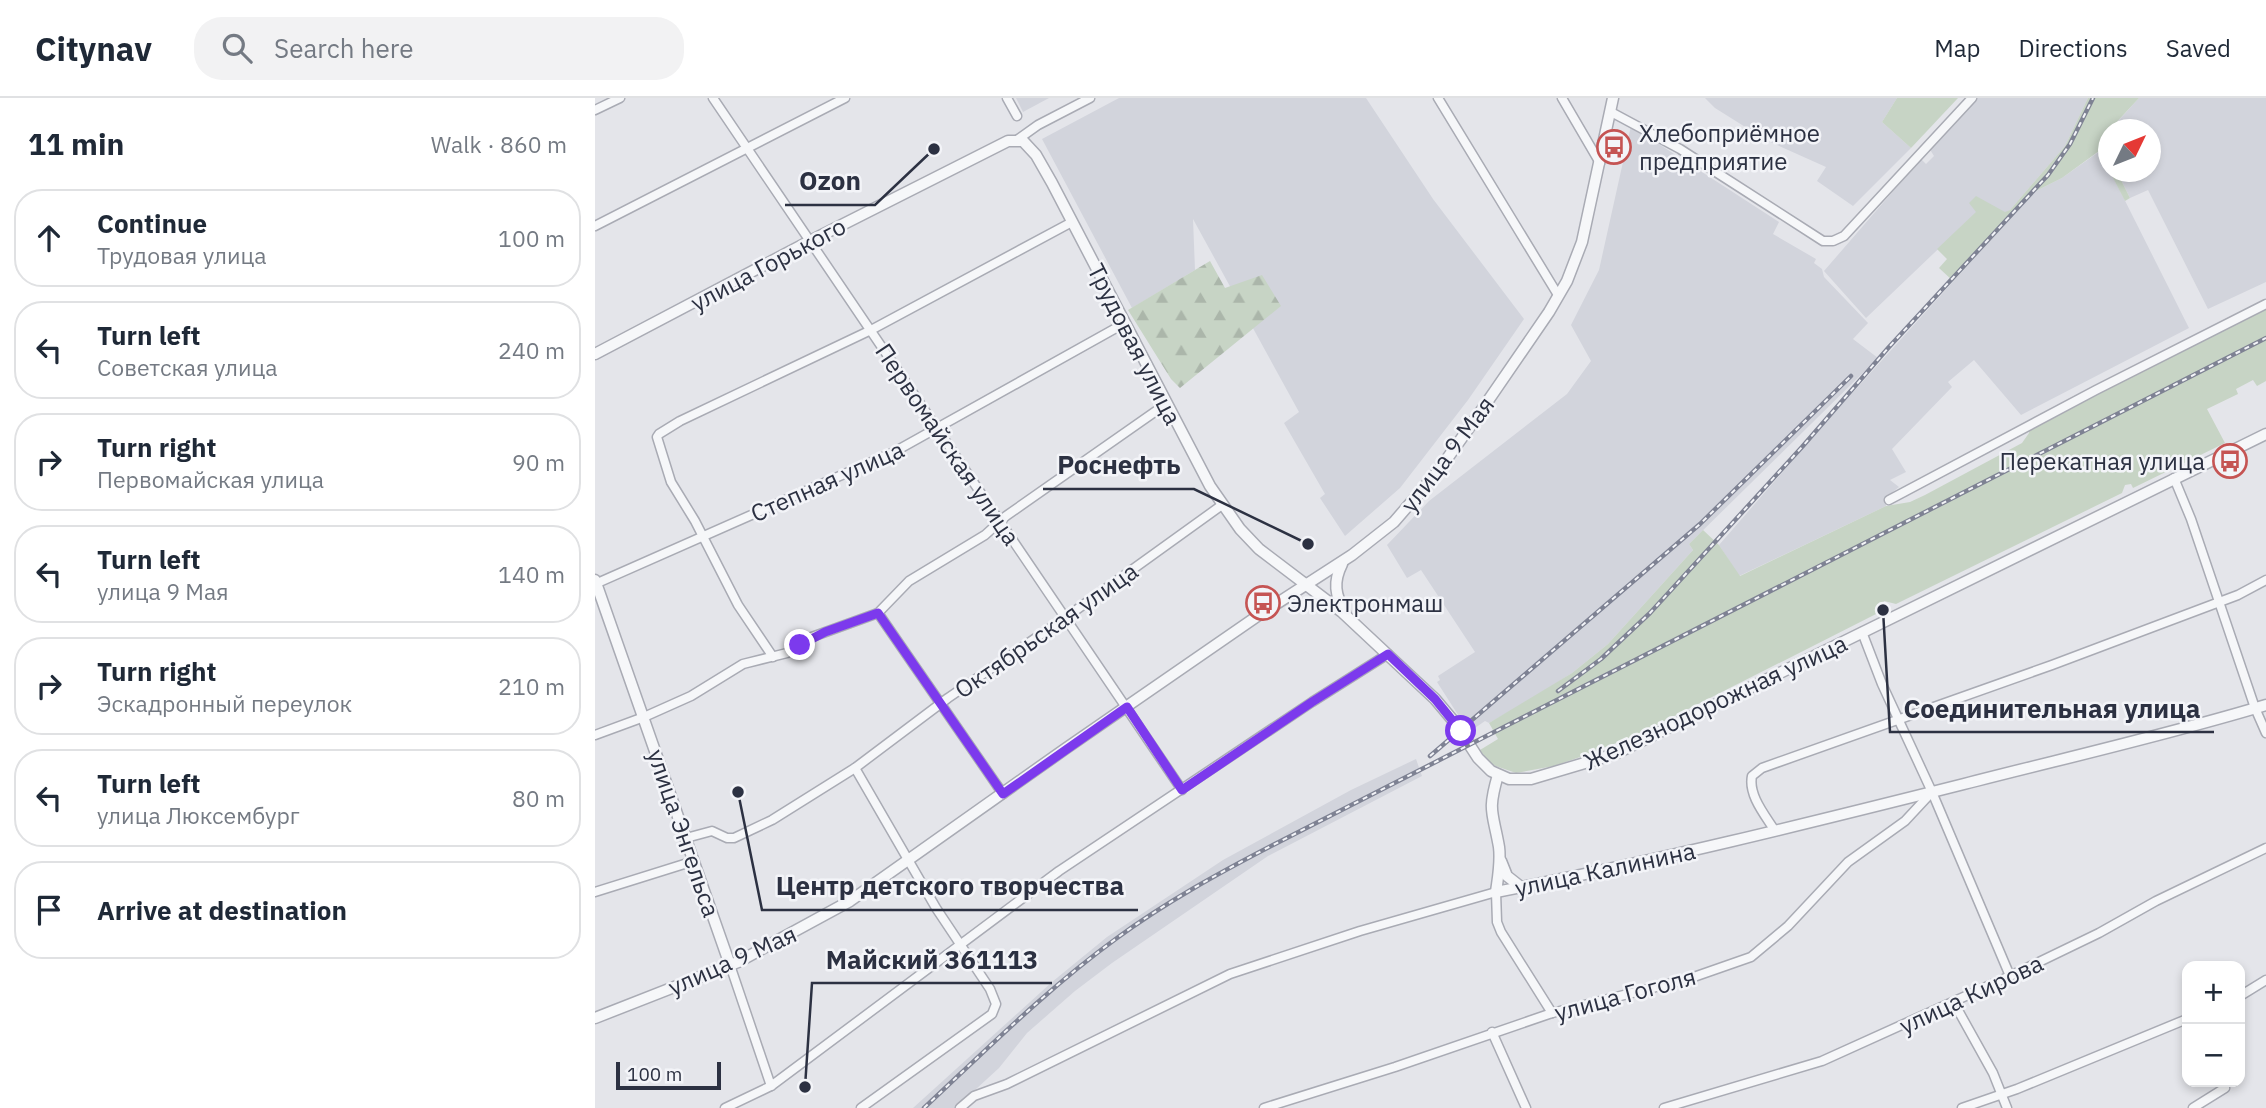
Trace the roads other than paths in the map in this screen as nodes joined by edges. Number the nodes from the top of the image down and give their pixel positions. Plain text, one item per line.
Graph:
1 (619, 98) edge
2 (713, 98) edge
3 (845, 98) edge
4 (1007, 98) edge
5 (1090, 98) edge
6 (1438, 98) edge
7 (1562, 98) edge
8 (1613, 98) edge
9 (1972, 98) edge
10 (595, 110) edge
11 (1611, 111) junction
12 (1017, 116) dead end
13 (1017, 140) junction
14 (746, 148) junction
15 (1600, 163) junction
16 (1072, 222) junction
17 (595, 226) edge
18 (810, 241) junction
19 (1558, 295) junction
20 (2266, 304) edge
21 (1125, 323) junction
22 (871, 330) junction
23 (595, 354) edge
24 (1166, 404) junction
25 (937, 428) junction
26 (2266, 434) edge
27 (2174, 478) junction
28 (1889, 500) dead end
29 (1222, 505) junction
30 (1001, 521) junction
31 (702, 537) junction
32 (1343, 561) junction
33 (2266, 580) edge
34 (595, 582) edge
35 (1308, 585) junction
36 (2219, 601) junction
37 (878, 613) junction
38 (1065, 618) junction
39 (1349, 618) junction
40 (1862, 632) junction
41 (1388, 654) junction
42 (773, 657) junction
43 (940, 705) junction
44 (2266, 705) edge
45 (1127, 707) junction
46 (2255, 708) junction
47 (644, 717) junction
48 (1898, 719) junction
49 (2266, 733) edge
50 (595, 735) edge
51 (855, 768) junction
52 (1498, 775) junction
53 (1182, 790) junction
54 (1933, 792) junction
55 (1003, 794) junction
56 (1775, 831) junction
57 (686, 838) junction
58 (2266, 848) edge
59 (1499, 856) junction
60 (909, 860) junction
61 (694, 861) junction
62 (1521, 887) junction
63 (595, 892) edge
64 (1496, 892) junction
65 (960, 944) junction
66 (730, 965) junction
67 (2010, 976) junction
68 (2266, 980) edge
69 (2245, 993) edge
70 (1954, 1003) junction
71 (1552, 1013) junction
72 (595, 1018) edge
73 (2182, 1021) edge
74 (1492, 1032) junction
75 (771, 1086) junction
76 (2225, 1088) dead end
77 (2001, 1094) junction
78 (969, 1105) edge
79 (725, 1108) edge
80 (861, 1108) edge
81 (960, 1108) edge
82 (1264, 1108) edge
83 (1526, 1108) edge
84 (1664, 1108) edge
85 (1962, 1108) edge
86 (2007, 1108) edge
87 (2193, 1108) edge

1 - 10 street
2 - 14 street, Первомайская улица
3 - 14 street
4 - 12 street
5 - 13 street, улица Горького
6 - 19 street
7 - 15 street
8 - 11 street, улица 9 Мая
9 - 11 street
11 - 15 street, улица 9 Мая
13 - 16 street, Трудовая улица
13 - 18 street, улица Горького
14 - 17 street
14 - 18 street, Первомайская улица
15 - 19 street, улица 9 Мая
16 - 21 street, Трудовая улица
16 - 22 street
18 - 22 street, Первомайская улица
18 - 23 street, улица Горького
19 - 32 street, улица 9 Мая
20 - 28 street
21 - 24 street, Трудовая улица
21 - 25 street, Степная улица
22 - 25 street, Первомайская улица
22 - 31 street
24 - 29 street, Трудовая улица
24 - 30 street
25 - 30 street, Первомайская улица
25 - 31 street, Степная улица
26 - 27 street, Железнодорожная улица
27 - 36 street
27 - 40 street, Железнодорожная улица
29 - 35 street, Трудовая улица
29 - 38 street, Октябрьская улица
30 - 37 street
30 - 38 street, Первомайская улица
31 - 34 street, Степная улица
31 - 42 street
32 - 35 street, улица 9 Мая
32 - 39 street
33 - 36 street
34 - 47 street, улица Энгельса
35 - 39 street, Трудовая улица
35 - 45 street, улица 9 Мая
36 - 46 street
36 - 48 street
37 - 42 street
37 - 43 street
38 - 43 street, Октябрьская улица
38 - 45 street, Первомайская улица
39 - 41 street, Трудовая улица
40 - 48 street
40 - 52 street, Железнодорожная улица
41 - 52 street, Трудовая улица
41 - 53 street
42 - 47 street
43 - 51 street, Октябрьская улица
43 - 55 street
44 - 46 street, улица Калинина
45 - 53 street, Первомайская улица
45 - 55 street, улица 9 Мая
46 - 49 street
46 - 54 street, улица Калинина
47 - 50 street
47 - 57 street, улица Энгельса
48 - 54 street
48 - 56 street
51 - 57 street, Октябрьская улица
51 - 60 street
52 - 59 street
53 - 65 street
54 - 56 street, улица Калинина
54 - 67 street
54 - 71 street, улица Гоголя
55 - 60 street, улица 9 Мая
56 - 62 street, улица Калинина
57 - 61 street, улица Энгельса
58 - 67 street, улица Кирова
59 - 62 street
59 - 64 street
60 - 65 street
60 - 66 street, улица 9 Мая
61 - 63 street
61 - 66 street, улица Энгельса
62 - 64 street, улица Калинина
64 - 71 street
64 - 78 street, улица Калинина
65 - 75 street
65 - 80 street
66 - 72 street, улица 9 Мая
66 - 75 street, улица Энгельса
67 - 70 street, улица Кирова
68 - 69 street
70 - 77 street
70 - 84 street, улица Кирова
71 - 74 street, улица Гоголя
73 - 77 street
74 - 82 street, улица Гоголя
74 - 83 street
75 - 79 street
76 - 87 street
77 - 85 street
77 - 86 street
78 - 81 street

